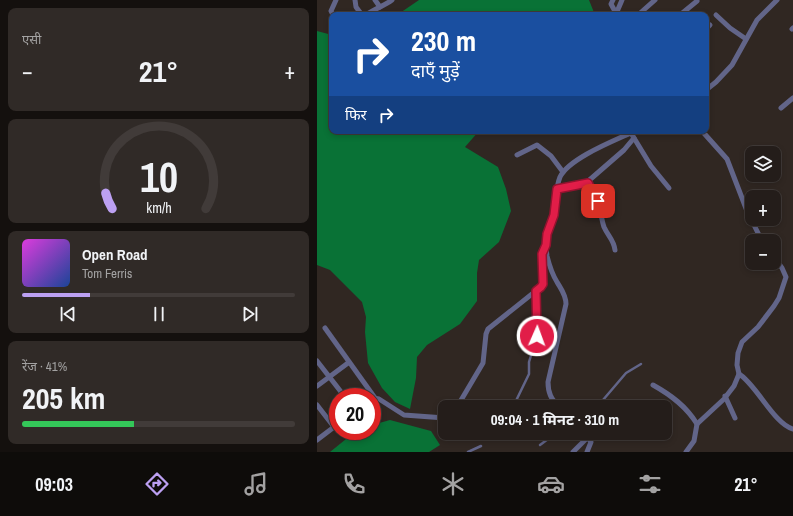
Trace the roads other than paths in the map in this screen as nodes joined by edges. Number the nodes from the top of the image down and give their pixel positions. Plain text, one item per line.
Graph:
1 (336, 0) edge
2 (355, 0) edge
3 (375, 0) edge
4 (392, 0) edge
5 (613, 0) edge
6 (622, 0) edge
7 (655, 0) edge
8 (777, 0) edge
9 (697, 1) edge
10 (380, 7) junction
11 (332, 12) edge
12 (360, 12) edge
13 (370, 12) edge
14 (616, 12) edge
15 (618, 12) edge
16 (641, 12) edge
17 (684, 12) edge
18 (716, 15) dead end
19 (746, 39) junction
20 (709, 88) edge
21 (793, 98) edge
22 (781, 108) dead end
23 (629, 134) edge
24 (633, 134) edge
25 (705, 134) edge
26 (634, 138) junction
27 (517, 155) dead end
28 (563, 172) junction
29 (585, 183) junction
30 (669, 188) dead end
31 (557, 189) junction
32 (758, 234) edge
33 (546, 245) junction
34 (615, 250) dead end
35 (781, 267) edge
36 (536, 291) junction
37 (325, 328) dead end
38 (317, 361) edge
39 (349, 363) junction
40 (641, 364) dead end
41 (739, 374) junction
42 (329, 377) junction
43 (653, 385) dead end
44 (317, 386) edge
45 (338, 388) edge
46 (366, 388) edge
47 (725, 396) junction
48 (381, 400) edge
49 (461, 400) edge
50 (516, 400) edge
51 (554, 400) edge
52 (603, 400) edge
53 (317, 405) edge
54 (438, 417) edge
55 (329, 418) edge
56 (735, 418) dead end
57 (697, 424) junction
58 (793, 429) edge
59 (329, 431) edge
60 (317, 440) edge
61 (547, 440) edge
62 (586, 440) edge
63 (590, 440) edge
64 (540, 445) dead end
65 (481, 446) dead end
66 (468, 452) edge
67 (573, 452) edge
68 (587, 452) edge
69 (686, 452) edge

1 - 11 street
2 - 12 street
3 - 10 street
4 - 10 street
5 - 14 street
6 - 15 street
7 - 16 street
8 - 19 street
9 - 17 street
10 - 13 street
18 - 19 street
19 - 20 street
21 - 22 street
23 - 28 street
24 - 26 street
25 - 32 street
26 - 29 street
26 - 30 street
27 - 28 street
28 - 31 street
29 - 31 street
29 - 34 street
31 - 33 street
33 - 36 street
33 - 51 street
35 - 41 street
36 - 49 street
36 - 50 lane
37 - 39 street
38 - 42 street
39 - 42 street
39 - 46 street
40 - 52 lane
41 - 47 street
41 - 58 street
42 - 44 street
42 - 45 street
43 - 57 street
47 - 56 street
47 - 57 street
48 - 54 street
53 - 55 street
57 - 69 street
59 - 60 street
61 - 64 lane
62 - 67 street
63 - 68 street
65 - 66 lane

